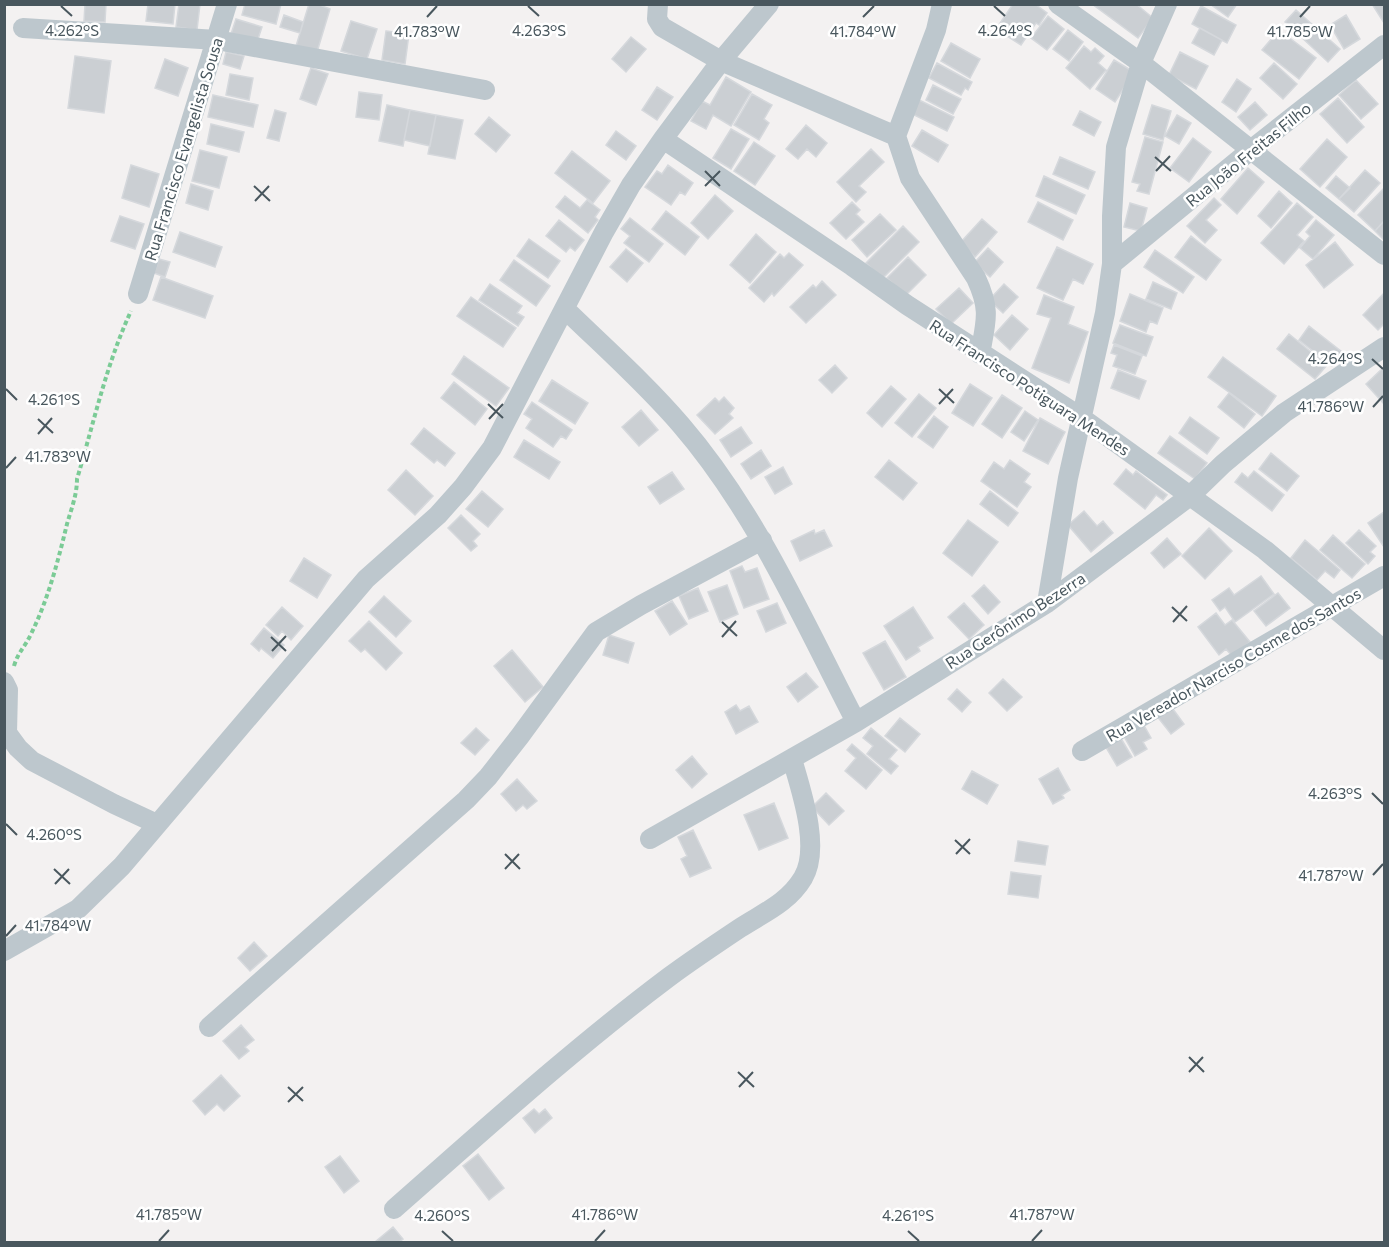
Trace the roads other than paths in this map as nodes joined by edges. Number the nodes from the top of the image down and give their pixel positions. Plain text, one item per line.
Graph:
1 (227, 4) edge
2 (658, 4) edge
3 (769, 4) edge
4 (942, 4) edge
5 (1058, 4) edge
6 (1167, 4) edge
7 (23, 28) dead end
8 (217, 40) junction
9 (1384, 45) edge
10 (721, 61) junction
11 (1141, 63) junction
12 (484, 90) dead end
13 (896, 135) junction
14 (663, 139) junction
15 (1252, 149) junction
16 (1384, 255) edge
17 (1112, 264) junction
18 (138, 294) road end
19 (565, 309) junction
20 (1384, 347) edge
21 (981, 354) junction
22 (1082, 418) junction
23 (1190, 496) junction
24 (762, 540) junction
25 (1384, 576) edge
26 (1047, 603) junction
27 (1334, 606) junction
28 (1384, 651) edge
29 (6, 686) edge
30 (856, 722) junction
31 (8, 739) edge
32 (1082, 751) dead end
33 (792, 759) junction
34 (157, 824) junction
35 (650, 838) dead end
36 (4, 951) edge
37 (209, 1027) dead end
38 (394, 1209) dead end

1 - 8 street, Rua Francisco Evangelista Sousa
2 - 10 street
3 - 10 street
4 - 13 street
5 - 11 street
6 - 11 street
7 - 8 street
8 - 12 street
8 - 18 street, Rua Francisco Evangelista Sousa
9 - 15 street, Rua João Freitas Filho
10 - 13 street
10 - 14 street
11 - 15 street
11 - 17 street
13 - 21 street
14 - 19 street
14 - 21 street, Rua Francisco Potiguara Mendes
15 - 16 street
15 - 17 street, Rua João Freitas Filho
17 - 22 street
19 - 24 street
19 - 34 street
20 - 23 street, Rua Gerônimo Bezerra
21 - 22 street, Rua Francisco Potiguara Mendes
22 - 23 street, Rua Francisco Potiguara Mendes
22 - 26 street
23 - 26 street, Rua Gerônimo Bezerra
23 - 27 street, Rua Francisco Potiguara Mendes
24 - 30 street
24 - 37 street
25 - 27 street, Rua Vereador Narciso Cosme dos Santos
26 - 30 street, Rua Gerônimo Bezerra
27 - 28 street, Rua Francisco Potiguara Mendes
27 - 32 street, Rua Vereador Narciso Cosme dos Santos
29 - 31 street
30 - 33 street, Rua Gerônimo Bezerra
31 - 34 street
33 - 35 street, Rua Gerônimo Bezerra
33 - 38 street
34 - 36 street

